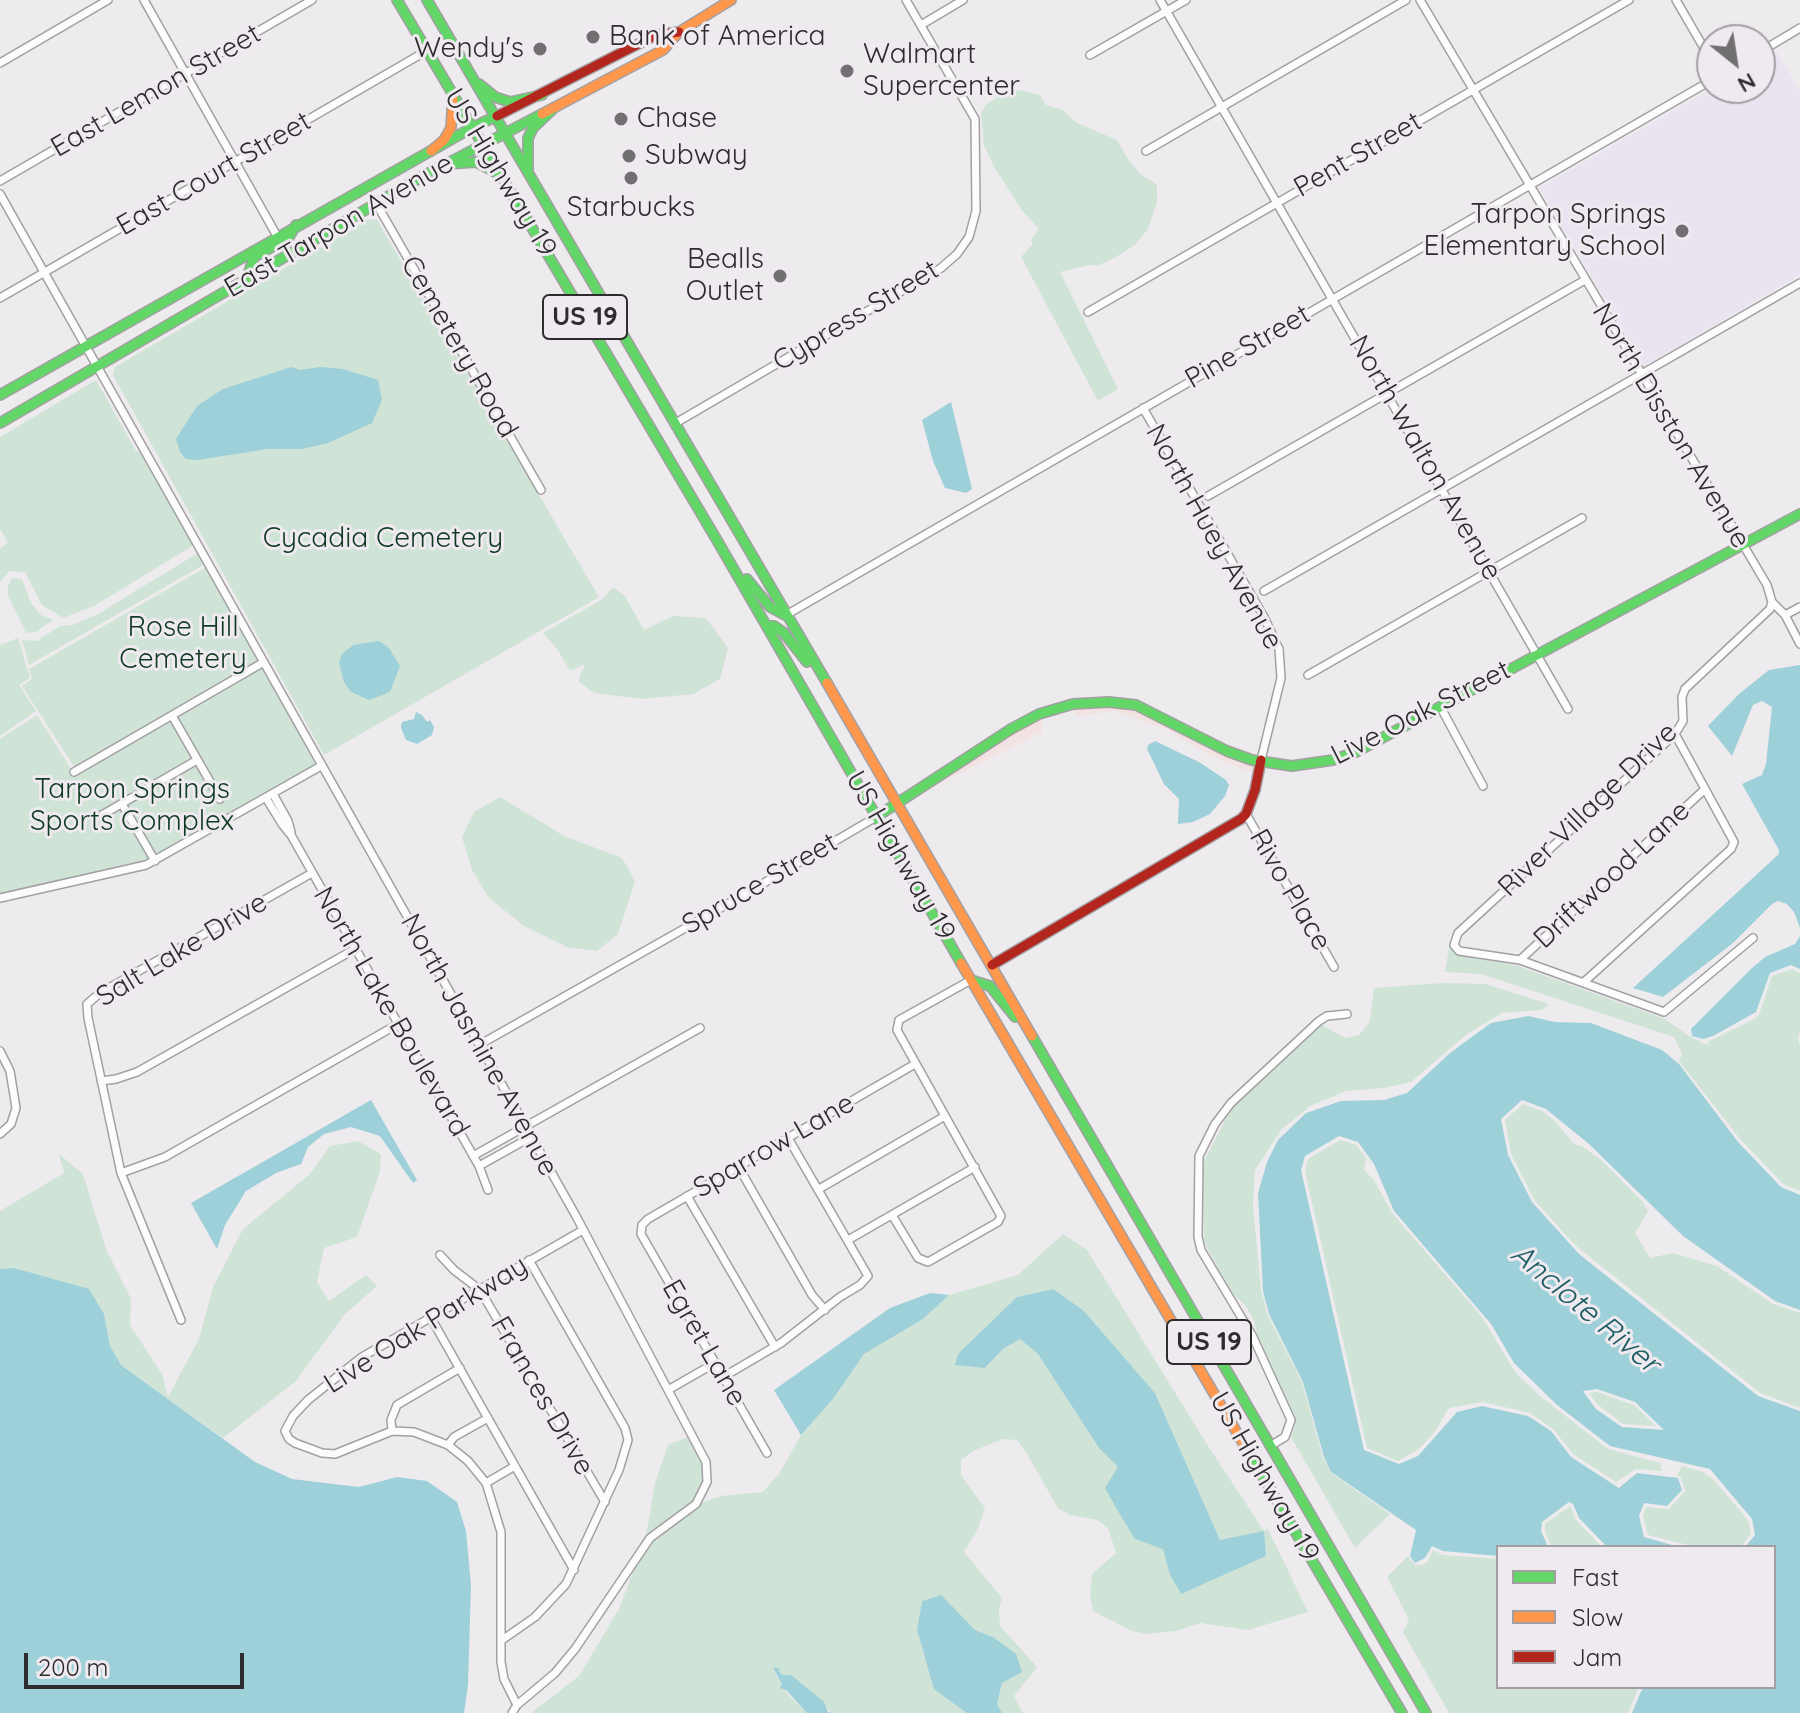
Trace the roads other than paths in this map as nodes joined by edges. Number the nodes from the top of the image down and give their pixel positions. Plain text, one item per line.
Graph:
1 (108, 0) edge
2 (144, 0) edge
3 (312, 0) edge
4 (397, 0) edge
5 (427, 0) edge
6 (731, 0) edge
7 (906, 0) edge
8 (963, 0) edge
9 (1160, 0) edge
10 (1186, 0) edge
11 (1406, 0) edge
12 (1420, 0) edge
13 (1629, 0) edge
14 (1676, 0) edge
15 (1166, 11) junction
16 (921, 25) junction
17 (1800, 28) edge
18 (679, 32) junction
19 (1696, 34) edge
20 (1776, 42) edge
21 (428, 50) junction
22 (1090, 55) dead end
23 (0, 63) edge
24 (186, 74) junction
25 (473, 79) junction
26 (1473, 89) junction
27 (1696, 89) edge
28 (453, 93) junction
29 (542, 95) junction
30 (1222, 106) junction
31 (553, 109) junction
32 (495, 117) junction
33 (473, 127) junction
34 (505, 135) junction
35 (483, 145) junction
36 (431, 151) junction
37 (1146, 151) dead end
38 (236, 161) junction
39 (447, 164) junction
40 (528, 173) junction
41 (503, 178) junction
42 (0, 181) edge
43 (1529, 185) junction
44 (0, 194) edge
45 (1277, 202) junction
46 (376, 203) junction
47 (296, 225) junction
48 (277, 236) junction
49 (44, 272) junction
50 (247, 278) junction
51 (1585, 280) junction
52 (1800, 283) edge
53 (0, 298) edge
54 (1332, 298) junction
55 (1088, 312) dead end
56 (86, 345) junction
57 (97, 364) junction
58 (1640, 374) junction
59 (1388, 393) junction
60 (0, 395) edge
61 (1143, 408) junction
62 (0, 423) edge
63 (674, 424) junction
64 (1443, 489) junction
65 (541, 490) dead end
66 (1208, 496) dead end
67 (1800, 514) edge
68 (1582, 518) dead end
69 (718, 542) junction
70 (1742, 546) junction
71 (1490, 569) junction
72 (1264, 591) dead end
73 (1772, 602) junction
74 (1800, 607) edge
75 (785, 615) junction
76 (1785, 615) junction
77 (767, 626) junction
78 (1800, 644) edge
79 (1537, 654) junction
80 (264, 662) junction
81 (821, 675) junction
82 (1308, 675) dead end
83 (1440, 706) junction
84 (1568, 709) dead end
85 (174, 719) dead end
86 (1675, 734) junction
87 (197, 760) junction
88 (1261, 760) junction
89 (321, 766) junction
90 (74, 772) dead end
91 (1483, 786) dead end
92 (1705, 789) junction
93 (269, 796) junction
94 (220, 799) dead end
95 (122, 804) junction
96 (897, 804) junction
97 (1246, 814) junction
98 (102, 815) dead end
99 (876, 817) junction
100 (155, 861) junction
101 (312, 873) junction
102 (0, 898) edge
103 (1753, 938) dead end
104 (355, 949) junction
105 (1520, 960) junction
106 (992, 965) junction
107 (1334, 967) dead end
108 (971, 980) junction
109 (1584, 982) junction
110 (1347, 1014) dead end
111 (398, 1024) junction
112 (700, 1028) dead end
113 (479, 1045) junction
114 (1039, 1047) junction
115 (0, 1051) edge
116 (915, 1064) junction
117 (101, 1081) junction
118 (945, 1116) junction
119 (525, 1128) junction
120 (0, 1134) edge
121 (531, 1137) junction
122 (788, 1138) junction
123 (473, 1156) junction
124 (479, 1166) junction
125 (738, 1166) junction
126 (975, 1167) junction
127 (121, 1173) junction
128 (819, 1189) junction
129 (488, 1190) dead end
130 (687, 1196) junction
131 (892, 1215) junction
132 (583, 1230) junction
133 (641, 1234) joint
134 (848, 1240) junction
135 (440, 1255) dead end
136 (529, 1260) junction
137 (480, 1290) junction
138 (825, 1310) junction
139 (431, 1318) junction
140 (181, 1320) dead end
141 (775, 1347) junction
142 (715, 1363) junction
143 (460, 1368) junction
144 (723, 1377) junction
145 (668, 1390) junction
146 (488, 1418) junction
147 (392, 1431) junction
148 (448, 1445) junction
149 (1270, 1446) junction
150 (767, 1453) dead end
151 (515, 1466) junction
152 (486, 1483) junction
153 (605, 1502) junction
154 (574, 1570) junction
155 (1323, 1577) junction
156 (1355, 1593) junction
157 (502, 1640) junction
158 (517, 1705) junction
159 (512, 1713) edge
160 (1402, 1713) edge
161 (1426, 1713) edge

1 - 23 street
2 - 24 street
3 - 24 street, East Lemon Street
4 - 21 main road, US Highway 19 / US 19
5 - 25 main road, US Highway 19 / US 19
6 - 18 main road, East Tarpon Avenue
7 - 16 street
8 - 16 street
9 - 15 street, North Walton Avenue
10 - 15 street
11 - 30 street
12 - 26 street, North Disston Avenue
13 - 26 street, Pent Street
14 - 19 street
15 - 22 street
15 - 30 street, North Walton Avenue
16 - 63 street, Cypress Street
17 - 20 street
18 - 29 main road, East Tarpon Avenue
18 - 31 main road, East Tarpon Avenue
21 - 28 main road, US Highway 19 / US 19
21 - 38 street, East Court Street
24 - 38 street
24 - 42 street, East Lemon Street
25 - 29 main road
25 - 32 main road, US Highway 19 / US 19
26 - 43 street, North Disston Avenue
26 - 45 street, Pent Street
27 - 43 street, Pine Street
28 - 33 main road, US Highway 19 / US 19
28 - 36 main road
29 - 32 main road, East Tarpon Avenue
30 - 37 street
30 - 45 street, North Walton Avenue
31 - 34 main road, East Tarpon Avenue
31 - 40 main road
32 - 33 main road, East Tarpon Avenue
32 - 34 main road, US Highway 19 / US 19
33 - 35 main road, US Highway 19 / US 19
33 - 36 main road, East Tarpon Avenue
34 - 35 main road, East Tarpon Avenue
34 - 40 main road, US Highway 19 / US 19
35 - 39 main road, East Tarpon Avenue
35 - 41 main road, US Highway 19 / US 19
36 - 47 main road, East Tarpon Avenue
38 - 48 street
38 - 49 street, East Court Street
39 - 41 main road
39 - 46 main road, East Tarpon Avenue
40 - 63 main road, US Highway 19 / US 19
41 - 69 main road, US Highway 19 / US 19
43 - 51 street, North Disston Avenue
43 - 54 street, Pine Street
44 - 49 street, North Jasmine Avenue
45 - 54 street, North Walton Avenue
45 - 55 street, Pent Street
46 - 50 main road, East Tarpon Avenue
46 - 65 street, Cemetery Road
47 - 48 main road, East Tarpon Avenue
47 - 50 main road
48 - 56 main road, East Tarpon Avenue
49 - 53 street, East Court Street
49 - 56 street, North Jasmine Avenue
50 - 57 main road, East Tarpon Avenue
51 - 58 street, North Disston Avenue
51 - 59 street
52 - 58 street
54 - 59 street, North Walton Avenue
54 - 61 street, Pine Street
56 - 57 street, North Jasmine Avenue
56 - 60 main road, East Tarpon Avenue
57 - 62 main road, East Tarpon Avenue
57 - 80 street, North Jasmine Avenue
58 - 64 street
58 - 70 street, North Disston Avenue
59 - 64 street, North Walton Avenue
59 - 66 street
61 - 75 street, Pine Street
61 - 88 street, North Huey Avenue
63 - 75 main road, US Highway 19 / US 19
64 - 71 street, North Walton Avenue
64 - 72 street
67 - 70 main road, Live Oak Street
68 - 71 street
69 - 75 main road
69 - 77 main road, US Highway 19 / US 19
70 - 73 street, North Disston Avenue
70 - 79 main road, Live Oak Street
71 - 79 street, North Walton Avenue
71 - 82 street
73 - 76 street, North Disston Avenue
73 - 86 street, River Village Drive
74 - 76 street
75 - 81 main road, US Highway 19 / US 19
76 - 78 street, North Disston Avenue
77 - 81 main road
77 - 99 main road, US Highway 19 / US 19
79 - 83 main road, Live Oak Street
79 - 84 street, North Walton Avenue
80 - 89 street, North Jasmine Avenue
80 - 90 street
81 - 96 main road, US Highway 19 / US 19
83 - 88 main road, Live Oak Street
83 - 91 street
85 - 87 street
86 - 92 street
86 - 105 street, River Village Drive
87 - 94 street
87 - 95 street
88 - 96 main road, Spruce Street
88 - 97 main road
89 - 93 street
89 - 113 street, North Jasmine Avenue
92 - 105 street, Driftwood Lane
92 - 109 street
93 - 100 street
93 - 101 street, North Lake Boulevard
95 - 98 street
95 - 100 street
96 - 99 main road, Spruce Street
96 - 106 main road, US Highway 19 / US 19
97 - 106 main road
97 - 107 street, Rivo Place
99 - 108 main road, US Highway 19 / US 19
99 - 113 street, Spruce Street
100 - 102 street
101 - 104 street, North Lake Boulevard
101 - 117 street, Salt Lake Drive
103 - 109 street
104 - 111 street, North Lake Boulevard
104 - 117 street
105 - 109 street
106 - 114 main road, US Highway 19 / US 19
108 - 114 main road
108 - 116 street
108 - 155 main road, US Highway 19 / US 19
110 - 149 street
111 - 123 street, North Lake Boulevard
111 - 127 street
112 - 119 street
113 - 119 street, North Jasmine Avenue
114 - 149 main road, US Highway 19 / US 19
115 - 120 street
116 - 118 street
116 - 122 street, Sparrow Lane
117 - 127 street, Salt Lake Drive
118 - 126 street
118 - 128 street
119 - 121 street, North Jasmine Avenue
119 - 123 street
121 - 124 street
121 - 132 street, North Jasmine Avenue
122 - 125 street, Sparrow Lane
122 - 128 street
123 - 124 street, North Lake Boulevard
124 - 129 street, North Lake Boulevard
125 - 130 street, Sparrow Lane
125 - 138 street
126 - 131 street
126 - 131 street
127 - 140 street, Salt Lake Drive
128 - 134 street
130 - 133 street, Sparrow Lane
130 - 141 street
131 - 134 street
132 - 136 street, Live Oak Parkway
132 - 145 street, North Jasmine Avenue
133 - 142 street, Egret Lane
134 - 138 street
135 - 137 street
136 - 137 street, Live Oak Parkway
136 - 153 street
137 - 139 street, Live Oak Parkway
137 - 153 street, Frances Drive
138 - 141 street
139 - 143 street
139 - 147 street, Live Oak Parkway
141 - 144 street
142 - 144 street, Egret Lane
142 - 145 street
143 - 146 street
143 - 147 street
144 - 150 street, Egret Lane
145 - 158 street, North Jasmine Avenue
146 - 148 street
146 - 151 street
147 - 148 street
148 - 152 street
149 - 156 main road, US Highway 19 / US 19
151 - 152 street
151 - 154 street
152 - 157 street
153 - 154 street
154 - 157 street
155 - 156 main road
155 - 160 main road, US Highway 19 / US 19
156 - 161 main road, US Highway 19 / US 19
157 - 158 street
158 - 159 street, North Jasmine Avenue

